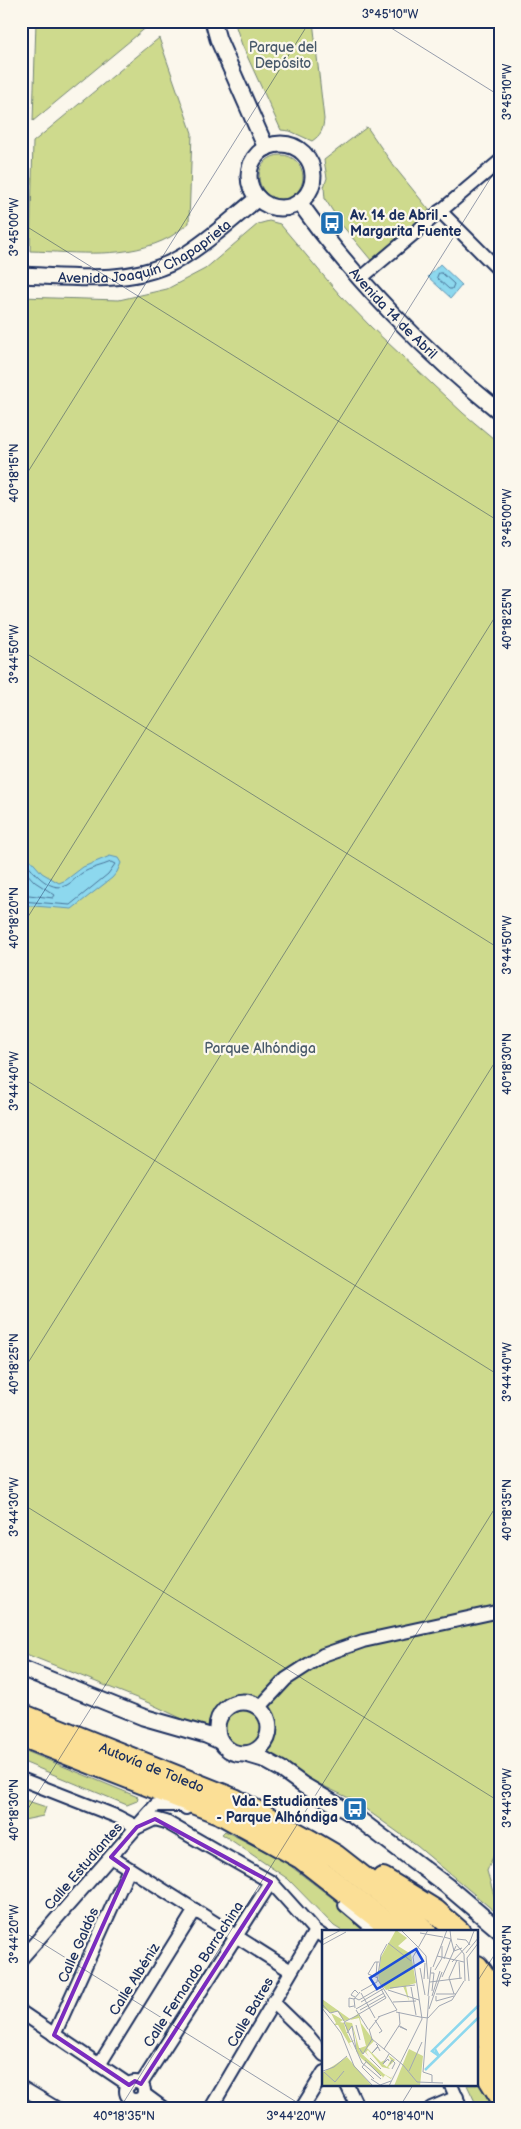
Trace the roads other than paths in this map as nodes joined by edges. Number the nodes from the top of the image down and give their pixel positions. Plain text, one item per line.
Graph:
1 (213, 21) edge
2 (266, 148) junction
3 (500, 161) edge
4 (258, 198) junction
5 (299, 202) junction
6 (440, 211) junction
7 (500, 271) edge
8 (21, 275) edge
9 (360, 279) junction
10 (498, 407) edge
11 (500, 1611) edge
12 (21, 1668) edge
13 (260, 1707) junction
14 (21, 1715) edge
15 (219, 1716) junction
16 (186, 1729) junction
17 (21, 1735) edge
18 (266, 1740) junction
19 (220, 1741) junction
20 (246, 1754) junction
21 (281, 1769) junction
22 (21, 1779) edge
23 (137, 1828) junction
24 (335, 1856) junction
25 (111, 1857) junction
26 (128, 1869) junction
27 (382, 1878) junction
28 (271, 1882) junction
29 (195, 1910) junction
30 (382, 1930) edge
31 (382, 1930) edge
32 (422, 1930) edge
33 (442, 1930) edge
34 (457, 1930) edge
35 (500, 1931) edge
36 (319, 1934) edge
37 (235, 1936) junction
38 (478, 1950) edge
39 (21, 1959) edge
40 (478, 1970) edge
41 (291, 1971) junction
42 (500, 1975) edge
43 (486, 1996) edge
44 (273, 2002) junction
45 (21, 2012) edge
46 (478, 2026) edge
47 (500, 2026) edge
48 (54, 2035) junction
49 (322, 2053) edge
50 (500, 2059) edge
51 (478, 2060) edge
52 (98, 2065) junction
53 (322, 2075) edge
54 (347, 2086) edge
55 (451, 2086) edge
56 (21, 2087) edge
57 (138, 2094) edge
58 (500, 2094) edge
59 (459, 2102) edge
60 (56, 2108) edge
61 (163, 2108) edge
62 (211, 2108) edge
63 (302, 2108) edge
64 (358, 2108) edge
65 (431, 2108) edge

1 - 2 street
2 - 4 street
2 - 5 street
3 - 6 street
4 - 5 street
4 - 8 street, Avenida Joaquín Chapaprieta
5 - 9 street, Avenida 14 de Abril
6 - 7 street
6 - 9 street
9 - 10 street, Avenida 14 de Abril
11 - 13 street
12 - 16 street
13 - 15 street
13 - 18 street
14 - 24 highway, Autovía de Toledo
15 - 16 street
15 - 19 street
16 - 19 street
17 - 30 highway, Autovía de Toledo
18 - 20 street
18 - 21 street
19 - 20 street
20 - 21 street
21 - 35 street
22 - 23 street
23 - 25 street, Calle Estudiantes
23 - 28 street
23 - 31 street, Calle Estudiantes
24 - 27 highway
24 - 32 highway, Autovía de Toledo
25 - 26 street
25 - 39 street, Calle Estudiantes
26 - 29 street
26 - 48 street, Calle Galdós
27 - 33 highway
27 - 34 highway
28 - 36 street
28 - 37 street, Calle Fernando Barrachina
29 - 37 street
29 - 52 street, Calle Albéniz
36 - 41 street, Calle Batres
37 - 41 street
37 - 57 street, Calle Fernando Barrachina
38 - 42 highway
40 - 43 highway
41 - 44 street, Calle Batres
43 - 47 highway
44 - 49 street
44 - 62 street, Calle Batres
45 - 48 street
46 - 50 highway
48 - 52 street
51 - 58 highway
52 - 57 street
53 - 63 street
54 - 64 street
55 - 59 street
56 - 60 street
57 - 61 street
59 - 65 street

